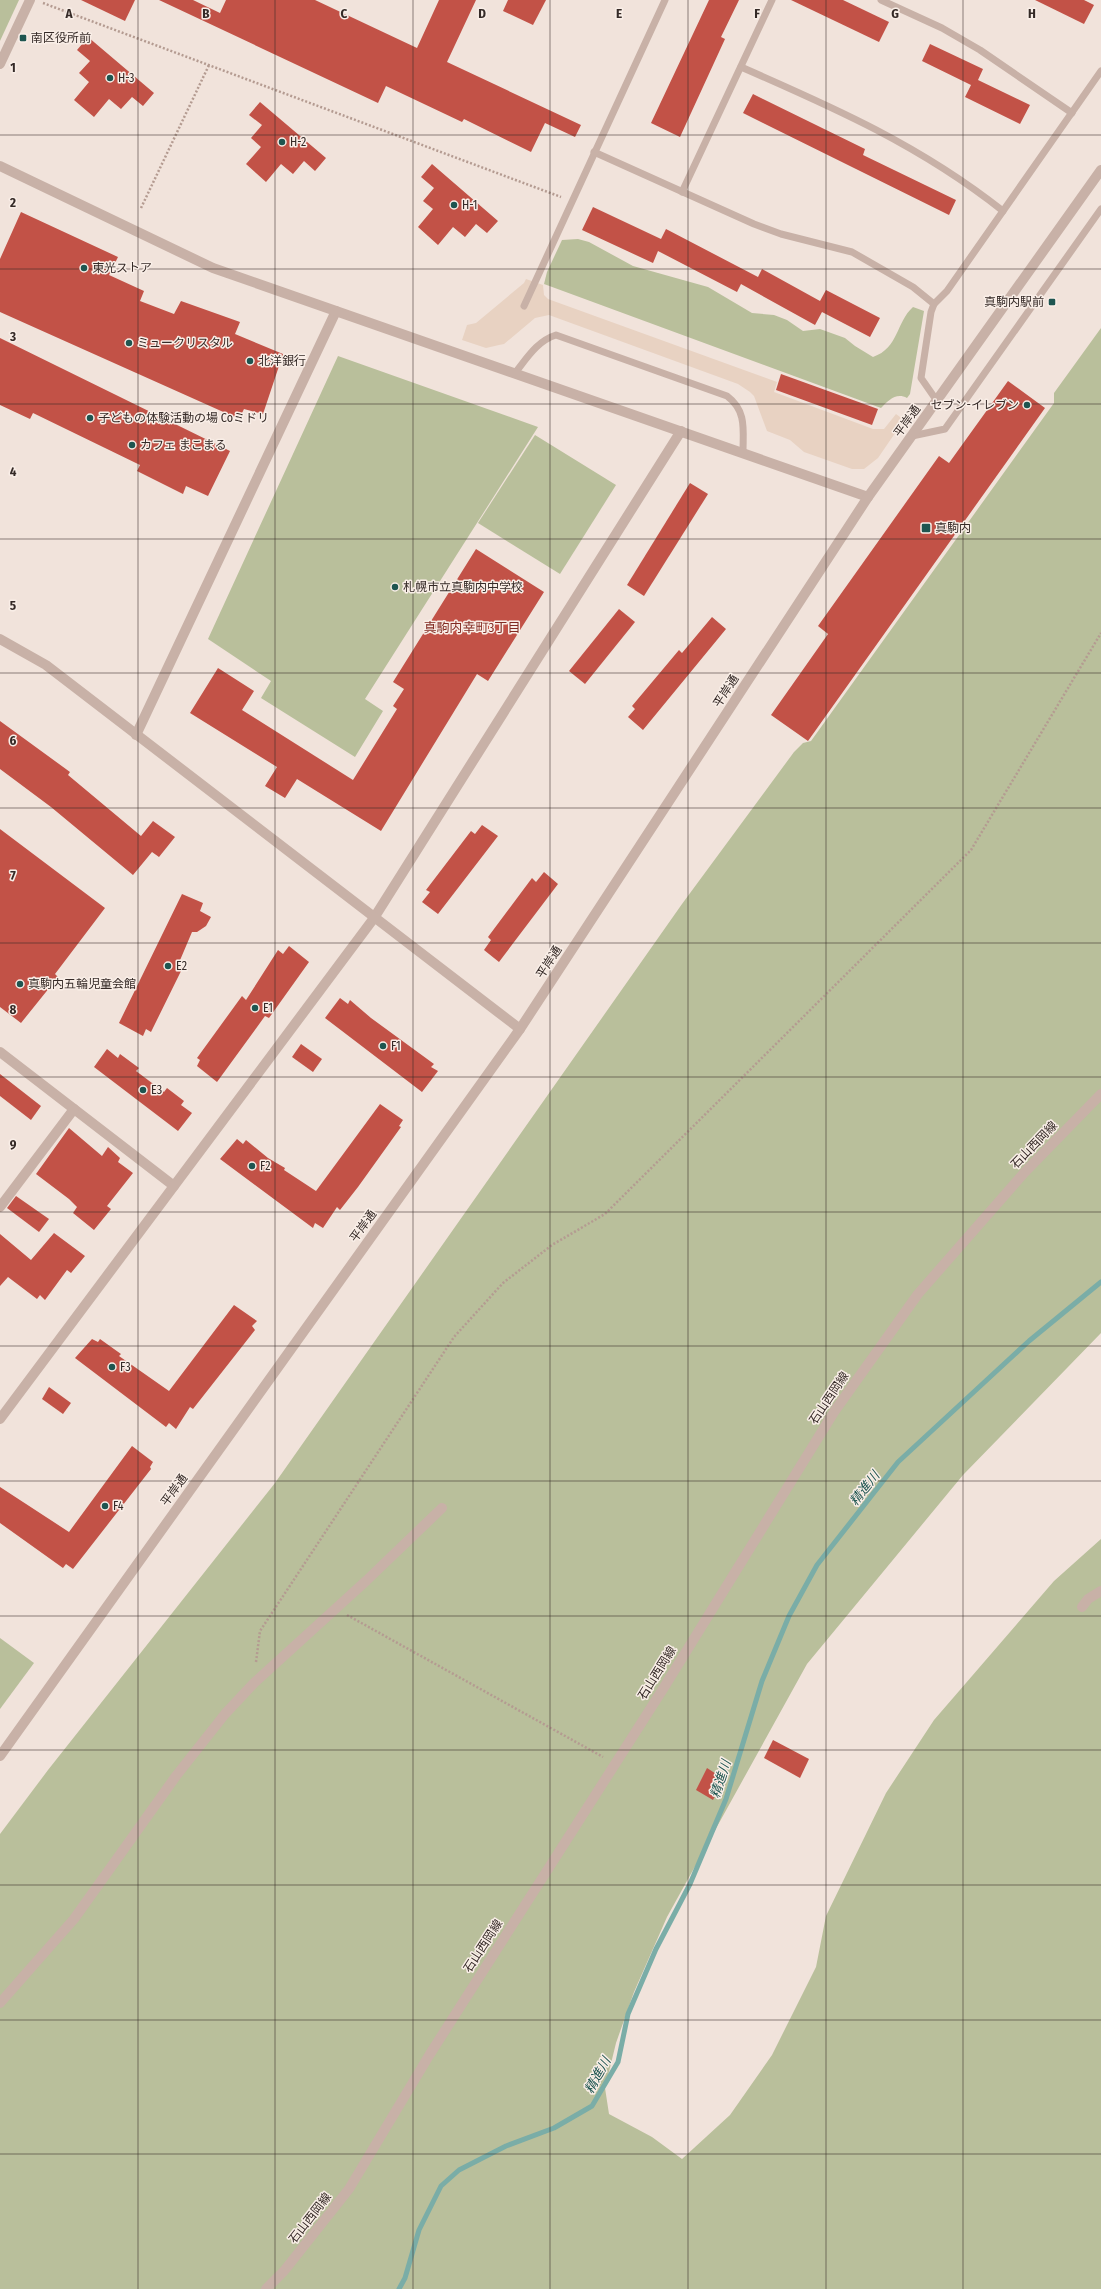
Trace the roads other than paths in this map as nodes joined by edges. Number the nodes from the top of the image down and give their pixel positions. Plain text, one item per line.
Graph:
1 (30, 0) edge
2 (665, 0) edge
3 (772, 0) edge
4 (881, 0) edge
5 (0, 64) edge
6 (742, 67) junction
7 (1101, 72) edge
8 (1072, 113) junction
9 (594, 152) junction
10 (0, 166) edge
11 (1101, 170) edge
12 (682, 192) junction
13 (1101, 209) edge
14 (1003, 211) junction
15 (934, 304) junction
16 (524, 306) dead end
17 (336, 311) junction
18 (515, 372) junction
19 (937, 401) junction
20 (681, 431) junction
21 (912, 436) junction
22 (743, 452) junction
23 (868, 497) junction
24 (0, 638) edge
25 (136, 735) junction
26 (374, 918) junction
27 (520, 1029) junction
28 (0, 1052) edge
29 (1101, 1094) edge
30 (74, 1109) junction
31 (174, 1186) junction
32 (1, 1204) edge
33 (0, 1419) edge
34 (442, 1508) dead end
35 (1101, 1591) edge
36 (1082, 1607) dead end
37 (0, 1756) edge
38 (0, 2003) edge
39 (266, 2289) edge

1 - 5 street
2 - 9 lane
3 - 6 lane
4 - 8 lane
6 - 12 lane
6 - 14 lane
7 - 8 lane
8 - 14 lane
9 - 12 lane
9 - 16 lane
10 - 17 street
11 - 19 street, 平岸通
12 - 15 lane
13 - 21 lane
14 - 15 lane
15 - 19 lane
17 - 18 street
17 - 25 street
18 - 20 street
18 - 22 lane
19 - 21 street, 平岸通
20 - 22 street
20 - 26 street
21 - 23 street, 平岸通
22 - 23 street
23 - 27 street, 平岸通
24 - 25 street
25 - 26 street
26 - 27 street
26 - 31 street
27 - 37 street, 平岸通
28 - 30 street
29 - 39 street, 石山西岡線
30 - 31 street
30 - 32 street
31 - 33 street
34 - 38 street
35 - 36 street

